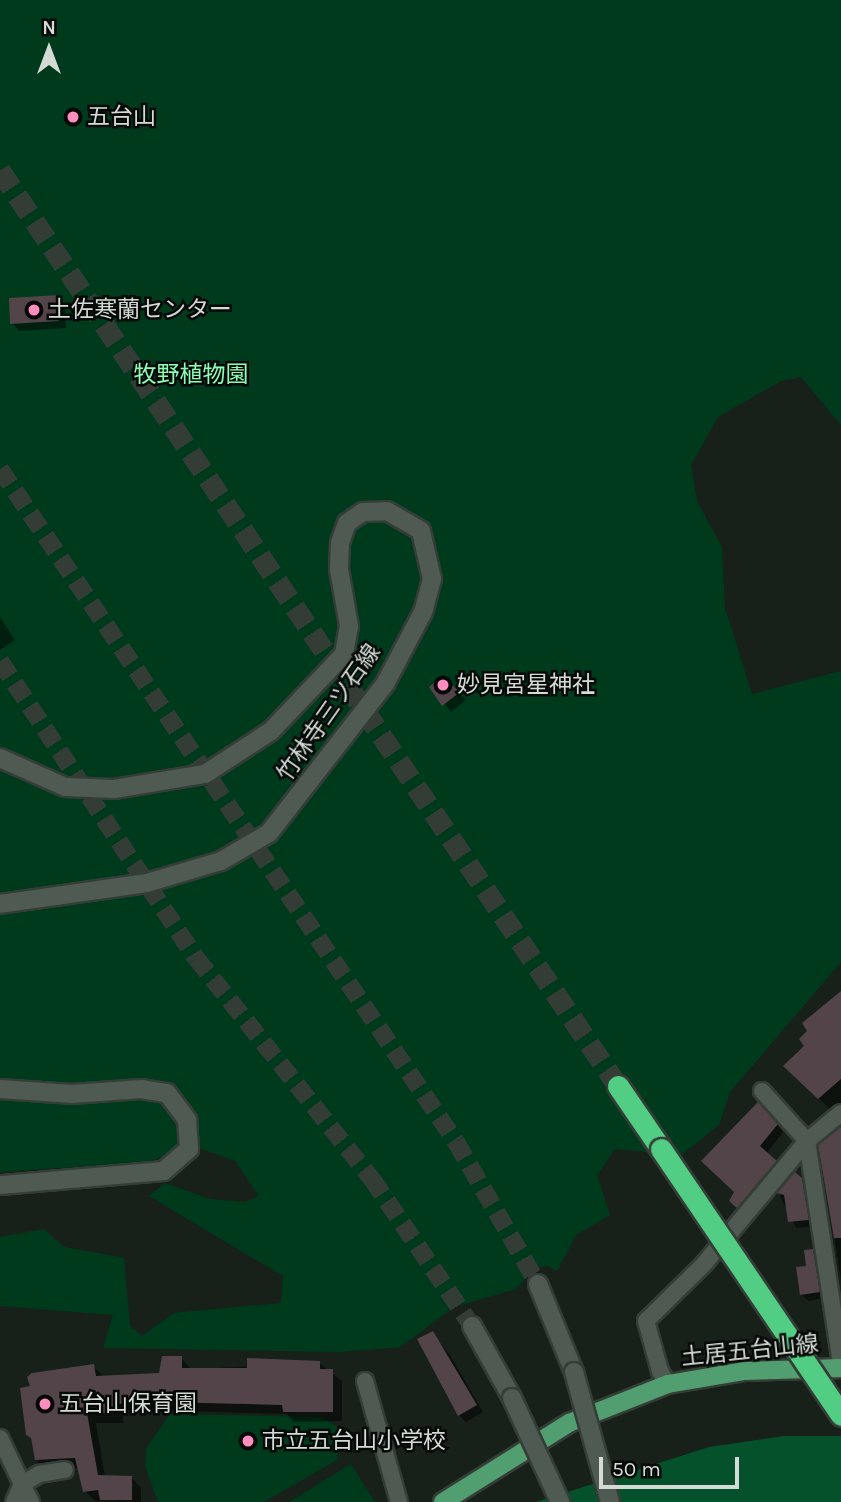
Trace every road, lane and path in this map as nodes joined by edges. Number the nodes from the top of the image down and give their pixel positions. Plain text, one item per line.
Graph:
1 (0, 758) edge
2 (0, 904) edge
3 (618, 1086) tunnel mouth
4 (0, 1089) edge
5 (762, 1091) dead end
6 (841, 1113) edge
7 (807, 1141) junction
8 (0, 1185) edge
9 (538, 1284) tunnel mouth
10 (472, 1326) tunnel mouth
11 (841, 1365) edge
12 (365, 1381) dead end
13 (668, 1384) junction
14 (841, 1415) edge
15 (0, 1438) edge
16 (65, 1469) dead end
17 (22, 1485) junction
18 (14, 1502) edge
19 (31, 1502) edge
20 (399, 1502) edge
21 (443, 1502) edge
22 (560, 1502) edge
23 (610, 1502) edge

1 - 2 main road, 竹林寺三ツ石線
3 - 14 highway, bridge
4 - 8 main road
5 - 7 street
6 - 7 street
7 - 11 street
7 - 13 street
9 - 23 main road, bridge
10 - 22 main road, bridge
11 - 13 main road, 土居五台山線
12 - 20 street
13 - 21 main road, 土居五台山線
15 - 17 street
16 - 17 street
17 - 18 street
17 - 19 street

